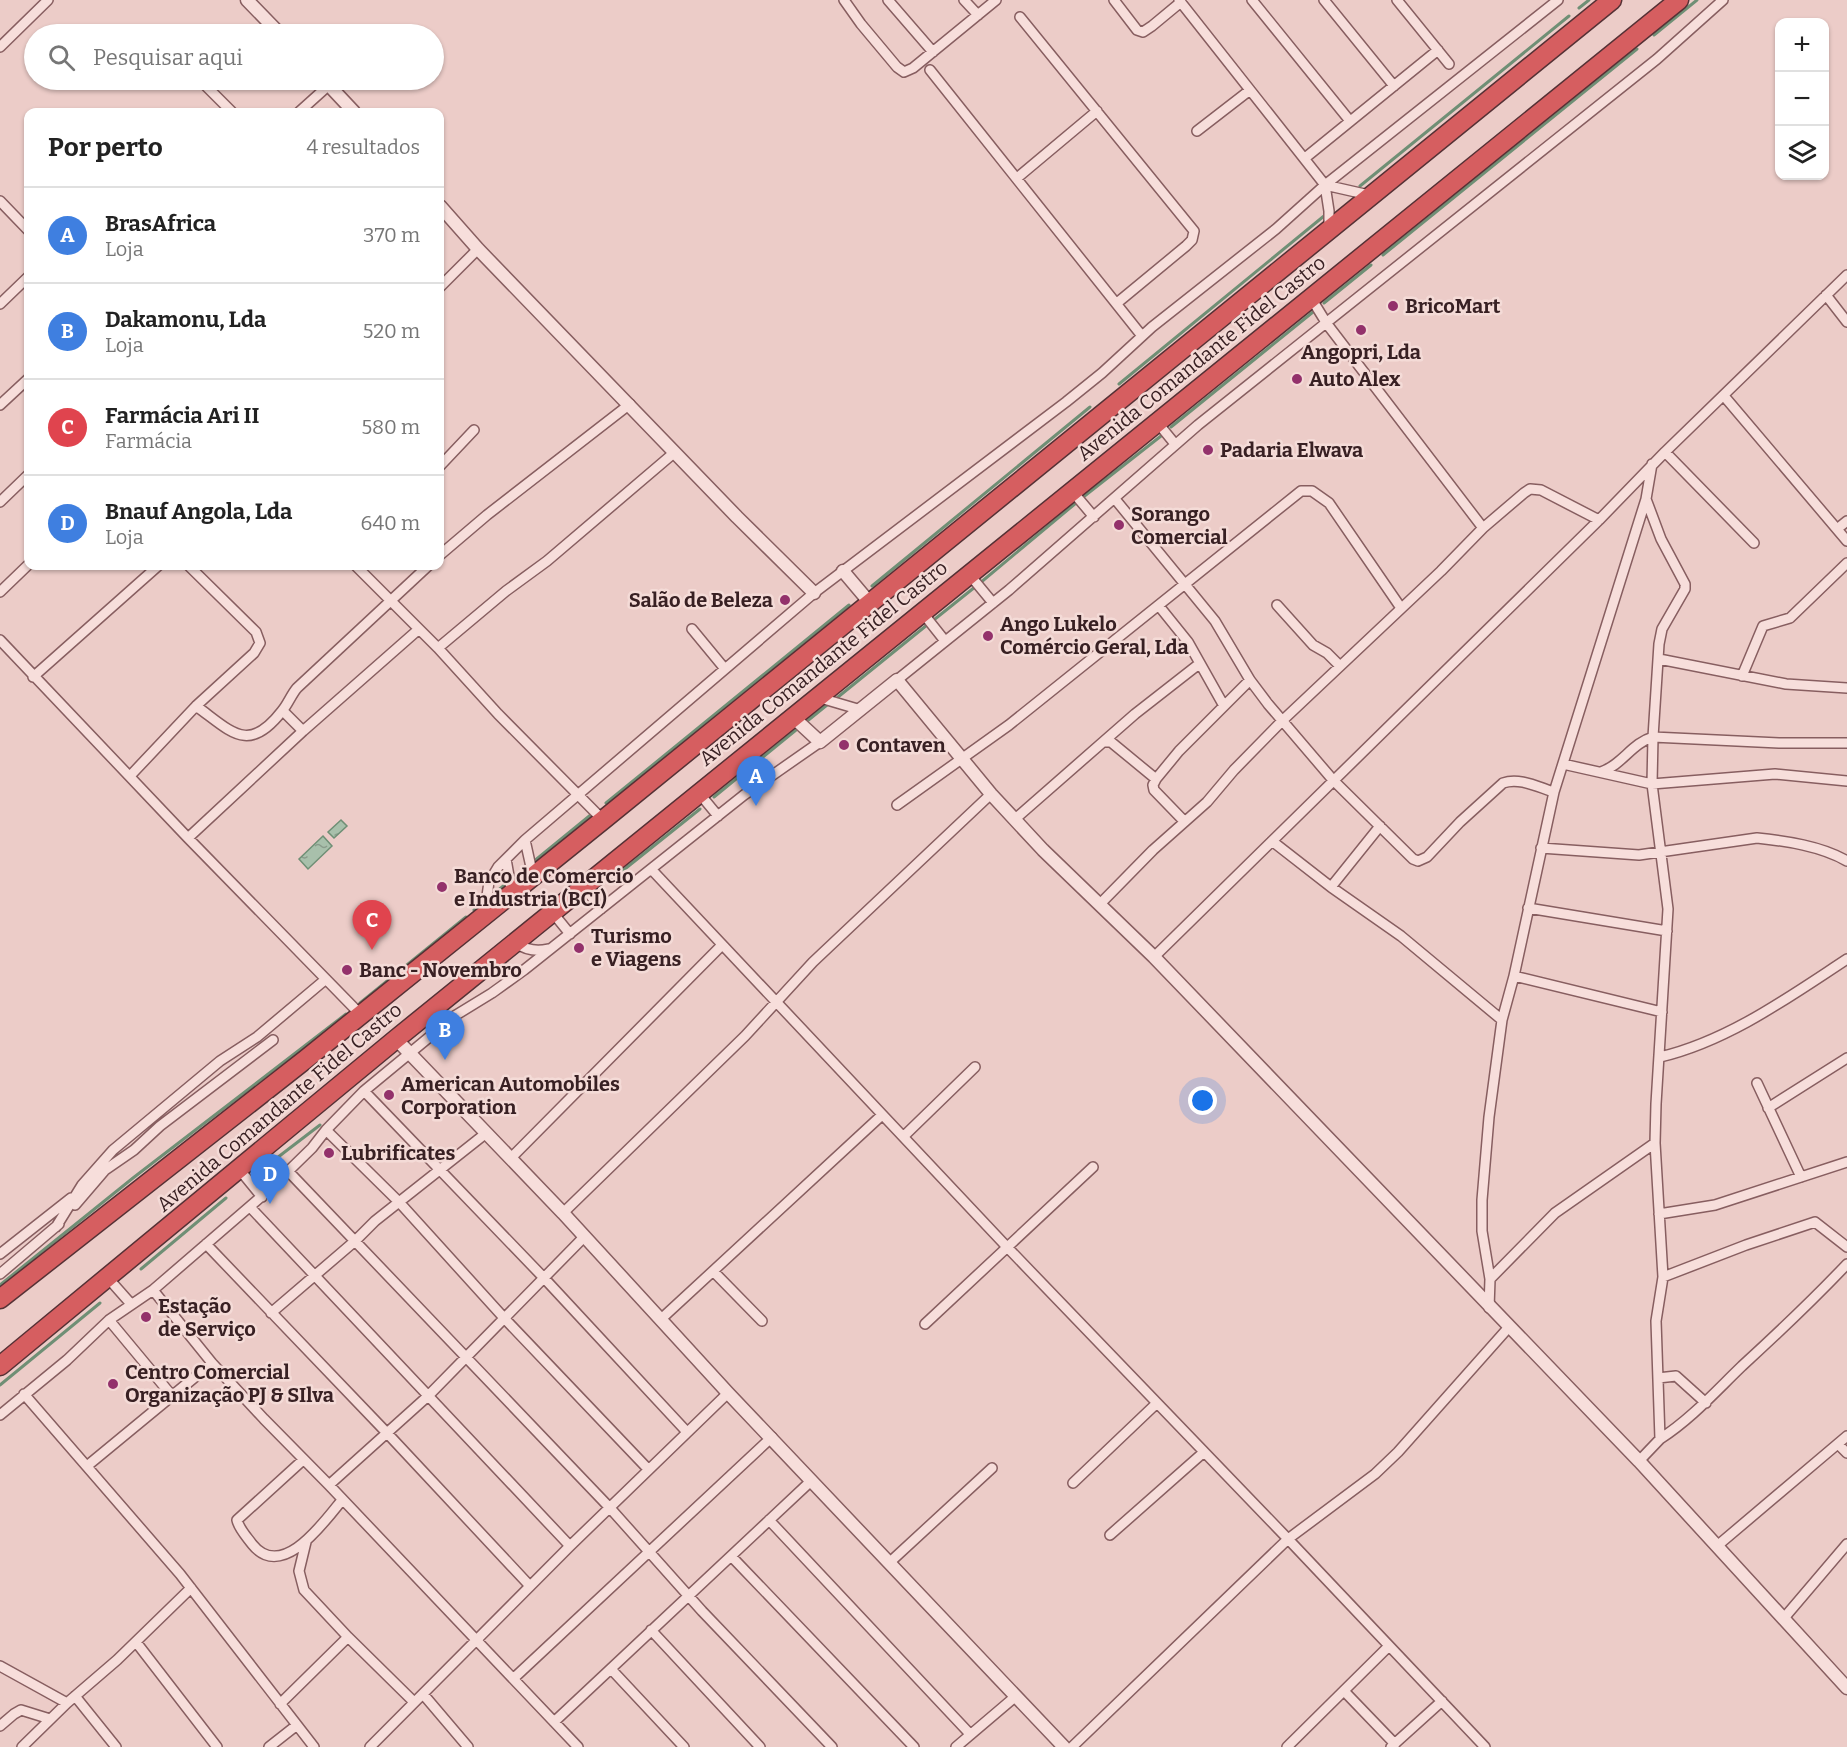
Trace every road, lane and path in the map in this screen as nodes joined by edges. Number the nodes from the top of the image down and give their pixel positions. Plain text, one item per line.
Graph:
1 (48, 0) edge
2 (247, 0) edge
3 (844, 0) edge
4 (888, 0) edge
5 (964, 0) edge
6 (996, 0) edge
7 (1114, 0) edge
8 (1252, 0) edge
9 (1324, 0) edge
10 (1397, 0) edge
11 (1558, 0) edge
12 (1612, 0) edge
13 (1679, 0) edge
14 (1723, 0) edge
15 (1180, 1) edge
16 (978, 15) junction
17 (1020, 17) dead end
18 (270, 24) edge
19 (0, 46) edge
20 (1438, 50) junction
21 (933, 52) junction
22 (1449, 64) dead end
23 (930, 70) dead end
24 (1394, 86) junction
25 (209, 90) edge
26 (320, 90) edge
27 (334, 90) edge
28 (1250, 90) junction
29 (225, 108) edge
30 (303, 108) edge
31 (350, 108) edge
32 (1097, 111) junction
33 (1350, 121) junction
34 (1197, 131) dead end
35 (1305, 158) junction
36 (1017, 178) junction
37 (1325, 185) junction
38 (1370, 195) junction
39 (0, 201) edge
40 (444, 211) edge
41 (24, 226) edge
42 (1329, 229) junction
43 (478, 249) junction
44 (1847, 275) edge
45 (24, 281) edge
46 (444, 283) edge
47 (1826, 295) junction
48 (1311, 298) junction
49 (1117, 303) junction
50 (0, 304) edge
51 (1847, 322) edge
52 (1327, 324) junction
53 (1142, 336) junction
54 (24, 383) edge
55 (1724, 396) junction
56 (630, 404) junction
57 (0, 405) edge
58 (1157, 422) junction
59 (474, 430) dead end
60 (1175, 444) junction
61 (675, 452) junction
62 (1665, 452) junction
63 (444, 462) edge
64 (1653, 464) junction
65 (24, 479) edge
66 (1072, 491) junction
67 (1115, 499) junction
68 (1646, 499) junction
69 (0, 502) edge
70 (1094, 518) junction
71 (1599, 520) junction
72 (1847, 520) edge
73 (1483, 528) junction
74 (1837, 529) junction
75 (1847, 541) edge
76 (1754, 543) dead end
77 (444, 552) edge
78 (1847, 562) edge
79 (24, 569) edge
80 (153, 570) edge
81 (193, 570) edge
82 (360, 570) edge
83 (423, 570) edge
84 (843, 571) junction
85 (969, 574) junction
86 (1185, 585) junction
87 (0, 592) edge
88 (814, 593) junction
89 (390, 599) junction
90 (870, 603) junction
91 (993, 603) junction
92 (1277, 605) dead end
93 (1159, 606) junction
94 (1401, 608) junction
95 (922, 612) junction
96 (419, 629) junction
97 (692, 629) dead end
98 (0, 640) edge
99 (945, 641) junction
100 (438, 648) junction
101 (1659, 659) junction
102 (1199, 664) junction
103 (1340, 666) junction
104 (725, 669) junction
105 (1742, 676) junction
106 (33, 677) junction
107 (897, 680) junction
108 (1250, 680) junction
109 (1847, 688) edge
110 (817, 697) junction
111 (196, 706) junction
112 (1224, 706) junction
113 (861, 710) junction
114 (283, 711) junction
115 (793, 717) junction
116 (1283, 720) junction
117 (303, 731) junction
118 (1653, 736) junction
119 (820, 742) junction
120 (1103, 742) junction
121 (1847, 743) edge
122 (962, 758) junction
123 (1563, 764) junction
124 (1598, 773) junction
125 (130, 776) junction
126 (1156, 779) junction
127 (1333, 780) junction
128 (1847, 781) edge
129 (1652, 784) junction
130 (1554, 792) junction
131 (699, 793) junction
132 (991, 794) junction
133 (579, 795) junction
134 (897, 805) dead end
135 (718, 816) junction
136 (1015, 819) junction
137 (603, 820) junction
138 (1184, 821) junction
139 (1380, 826) junction
140 (188, 838) junction
141 (525, 840) junction
142 (1272, 841) junction
143 (1540, 848) junction
144 (1662, 853) junction
145 (506, 859) junction
146 (1847, 861) edge
147 (652, 870) junction
148 (533, 876) junction
149 (584, 887) junction
150 (1331, 887) junction
151 (512, 893) junction
152 (1100, 904) junction
153 (1528, 908) junction
154 (601, 909) junction
155 (489, 912) junction
156 (552, 913) junction
157 (1667, 931) junction
158 (570, 934) junction
159 (516, 943) junction
160 (556, 945) junction
161 (722, 945) junction
162 (1154, 957) junction
163 (1847, 959) edge
164 (1514, 976) junction
165 (326, 979) junction
166 (776, 1002) junction
167 (1662, 1012) junction
168 (360, 1014) junction
169 (1502, 1020) junction
170 (396, 1039) junction
171 (273, 1040) dead end
172 (409, 1054) junction
173 (1660, 1057) junction
174 (1847, 1058) edge
175 (975, 1067) dead end
176 (1757, 1083) dead end
177 (364, 1091) junction
178 (1768, 1108) junction
179 (882, 1115) junction
180 (326, 1130) junction
181 (485, 1134) junction
182 (904, 1136) junction
183 (1655, 1143) junction
184 (510, 1159) junction
185 (1847, 1162) edge
186 (1093, 1167) dead end
187 (239, 1169) junction
188 (288, 1171) junction
189 (440, 1171) junction
190 (1802, 1177) junction
191 (77, 1193) junction
192 (261, 1197) junction
193 (399, 1202) junction
194 (250, 1207) junction
195 (563, 1213) junction
196 (1659, 1214) junction
197 (56, 1227) junction
198 (584, 1237) junction
199 (355, 1241) junction
200 (206, 1244) junction
201 (1007, 1247) junction
202 (1847, 1247) edge
203 (0, 1254) edge
204 (1847, 1264) edge
205 (713, 1271) junction
206 (0, 1274) edge
207 (315, 1276) junction
208 (1663, 1277) junction
209 (108, 1278) junction
210 (544, 1278) junction
211 (1490, 1279) junction
212 (153, 1290) junction
213 (0, 1299) edge
214 (130, 1304) junction
215 (1489, 1308) junction
216 (271, 1313) junction
217 (505, 1319) junction
218 (110, 1320) junction
219 (660, 1320) junction
220 (762, 1321) dead end
221 (925, 1324) dead end
222 (1509, 1327) junction
223 (465, 1356) junction
224 (212, 1363) junction
225 (0, 1366) edge
226 (1658, 1378) junction
227 (728, 1393) junction
228 (24, 1394) junction
229 (428, 1396) junction
230 (173, 1397) junction
231 (1157, 1403) junction
232 (1706, 1403) junction
233 (0, 1414) edge
234 (687, 1432) junction
235 (387, 1433) junction
236 (1847, 1436) edge
237 (772, 1437) junction
238 (1660, 1439) junction
239 (1838, 1444) junction
240 (1204, 1452) junction
241 (1847, 1453) edge
242 (303, 1460) junction
243 (1639, 1461) junction
244 (87, 1466) junction
245 (993, 1468) dead end
246 (648, 1469) junction
247 (811, 1481) junction
248 (1073, 1483) dead end
249 (329, 1485) junction
250 (342, 1500) junction
251 (610, 1508) junction
252 (769, 1520) junction
253 (1110, 1535) dead end
254 (1288, 1539) junction
255 (306, 1542) junction
256 (1847, 1544) edge
257 (570, 1546) junction
258 (1717, 1546) junction
259 (648, 1551) junction
260 (731, 1556) junction
261 (889, 1563) junction
262 (530, 1586) junction
263 (191, 1588) junction
264 (689, 1596) junction
265 (1784, 1618) junction
266 (651, 1629) junction
267 (348, 1637) junction
268 (477, 1639) junction
269 (136, 1642) junction
270 (1389, 1646) junction
271 (0, 1666) edge
272 (611, 1669) junction
273 (514, 1678) junction
274 (1847, 1688) edge
275 (1344, 1691) junction
276 (423, 1694) junction
277 (1016, 1696) junction
278 (71, 1700) junction
279 (1442, 1701) junction
280 (414, 1702) junction
281 (280, 1704) junction
282 (50, 1719) junction
283 (554, 1722) junction
284 (297, 1725) junction
285 (0, 1726) edge
286 (970, 1734) junction
287 (29, 1739) junction
288 (1393, 1745) edge
289 (372, 1746) edge
290 (1063, 1746) edge
291 (22, 1747) edge
292 (37, 1747) edge
293 (116, 1747) edge
294 (217, 1747) edge
295 (269, 1747) edge
296 (314, 1747) edge
297 (468, 1747) edge
298 (578, 1747) edge
299 (684, 1747) edge
300 (760, 1747) edge
301 (832, 1747) edge
302 (914, 1747) edge
303 (956, 1747) edge
304 (1287, 1747) edge
305 (1485, 1747) edge

1 - 19 street
2 - 18 street
3 - 21 street
4 - 21 street
5 - 16 street
6 - 16 street
7 - 15 street
8 - 33 street
9 - 24 street
10 - 20 street
11 - 37 street
12 - 38 highway, Avenida Comandante Fidel Castro
13 - 48 highway, Avenida Comandante Fidel Castro
14 - 52 street
15 - 28 street
16 - 21 street
17 - 32 street
20 - 22 street
20 - 24 street
23 - 36 street
24 - 33 street
25 - 29 street
26 - 30 street
27 - 31 street
28 - 34 street
28 - 35 street
32 - 36 street
32 - 49 street
33 - 35 street
35 - 37 street
36 - 49 street
37 - 38 street
37 - 42 street
37 - 53 street
38 - 42 highway, Avenida Comandante Fidel Castro
39 - 41 street
40 - 43 street
42 - 90 highway, Avenida Comandante Fidel Castro
43 - 46 street
43 - 56 street
44 - 47 street
45 - 50 street
47 - 51 street
47 - 55 street
48 - 52 street
48 - 58 highway, Avenida Comandante Fidel Castro
49 - 53 street
52 - 60 street
52 - 73 street
53 - 84 street
54 - 57 street
55 - 62 street
55 - 74 street
56 - 61 street
56 - 77 street
58 - 60 street
58 - 66 highway, Avenida Comandante Fidel Castro
59 - 63 street
60 - 67 street
61 - 88 street
61 - 100 street
62 - 64 street
62 - 76 street
64 - 68 street
64 - 71 street
65 - 69 street
66 - 70 street
66 - 85 highway, Avenida Comandante Fidel Castro
67 - 70 street
67 - 86 street
68 - 101 street
68 - 123 street
70 - 91 street
71 - 73 street
71 - 127 street
72 - 74 street
73 - 94 street
74 - 75 street
78 - 105 street
79 - 87 street
80 - 106 street
81 - 111 street
82 - 89 street
83 - 89 street
84 - 88 street
84 - 90 street
85 - 91 street
85 - 95 highway, Avenida Comandante Fidel Castro
86 - 93 street
86 - 94 street
86 - 108 street
88 - 104 street
89 - 96 street
89 - 114 street
90 - 137 highway, Avenida Comandante Fidel Castro
91 - 99 street
92 - 103 street
93 - 102 street
93 - 122 street
94 - 103 street
95 - 99 street
95 - 110 highway, Avenida Comandante Fidel Castro
96 - 100 street
96 - 117 street
97 - 104 street
98 - 106 street
99 - 107 street
100 - 133 street
101 - 105 street
101 - 118 street
102 - 112 street
102 - 120 street
103 - 116 street
104 - 133 street
105 - 109 street
106 - 125 street
107 - 113 street
107 - 122 street
108 - 112 street
108 - 116 street
110 - 113 street
110 - 115 highway, Avenida Comandante Fidel Castro
111 - 114 street
111 - 125 street
112 - 126 street
113 - 119 street
114 - 117 street
115 - 119 street
115 - 131 highway, Avenida Comandante Fidel Castro
116 - 127 street
116 - 138 street
117 - 140 street
118 - 121 street
118 - 124 street
118 - 129 street
119 - 135 street
120 - 126 street
120 - 136 street
122 - 132 street
122 - 134 street
123 - 124 street
123 - 130 street
124 - 129 street
125 - 140 street
126 - 138 street
127 - 139 street
127 - 142 street
128 - 129 street
129 - 144 street
130 - 139 street
130 - 143 street
131 - 135 street
131 - 149 highway, Avenida Comandante Fidel Castro
132 - 136 street
132 - 166 street
133 - 137 street
133 - 141 street
135 - 147 street
136 - 152 street
137 - 148 highway, Avenida Comandante Fidel Castro
138 - 152 street
139 - 150 street
140 - 165 street
141 - 145 street
141 - 148 street
142 - 150 street
142 - 162 street
143 - 144 street
143 - 153 street
144 - 146 street
144 - 157 street
145 - 151 street
145 - 155 street
147 - 154 street
147 - 161 street
148 - 151 highway, Avenida Comandante Fidel Castro
149 - 154 street
149 - 156 highway, Avenida Comandante Fidel Castro
150 - 169 street
151 - 155 highway, Avenida Comandante Fidel Castro
152 - 162 street
153 - 157 street
153 - 164 street
154 - 158 street
155 - 168 highway, Avenida Comandante Fidel Castro
156 - 158 street
156 - 159 highway, Avenida Comandante Fidel Castro
157 - 167 street
158 - 160 street
159 - 160 street
159 - 170 highway, Avenida Comandante Fidel Castro
160 - 172 street
161 - 166 street
161 - 184 street
162 - 215 street
163 - 173 street
164 - 167 street
164 - 169 street
165 - 168 street
165 - 191 street
166 - 179 street
166 - 195 street
167 - 173 street
168 - 213 highway, Avenida Comandante Fidel Castro
169 - 211 street
170 - 172 street
170 - 187 highway, Avenida Comandante Fidel Castro
171 - 197 street
172 - 177 street
172 - 181 street
173 - 183 street
174 - 178 street
175 - 182 street
176 - 178 street
177 - 180 street
177 - 189 street
178 - 190 street
179 - 182 street
179 - 205 street
180 - 188 street
180 - 193 street
181 - 184 street
181 - 189 street
182 - 201 street
183 - 196 street
183 - 211 street
184 - 195 street
185 - 190 street
186 - 201 street
187 - 192 street
187 - 209 highway, Avenida Comandante Fidel Castro
188 - 192 street
188 - 199 street
189 - 193 street
189 - 210 street
190 - 196 street
191 - 197 street
191 - 203 street
192 - 194 street
193 - 199 street
193 - 217 street
194 - 200 street
194 - 207 street
195 - 198 street
196 - 208 street
197 - 206 street
198 - 210 street
198 - 219 street
199 - 207 street
199 - 223 street
200 - 212 street
200 - 216 street
201 - 221 street
201 - 231 street
202 - 208 street
204 - 232 street
205 - 219 street
205 - 220 street
207 - 216 street
207 - 229 street
208 - 226 street
209 - 214 street
209 - 225 highway, Avenida Comandante Fidel Castro
210 - 217 street
210 - 234 street
211 - 215 street
212 - 214 street
212 - 224 street
214 - 218 street
215 - 222 street
216 - 235 street
217 - 223 street
217 - 246 street
218 - 228 street
218 - 230 street
219 - 227 street
222 - 243 street
222 - 254 street
223 - 229 street
223 - 251 street
224 - 230 street
224 - 242 street
226 - 232 street
226 - 238 street
227 - 234 street
227 - 237 street
228 - 233 street
228 - 244 street
229 - 235 street
229 - 257 street
230 - 244 street
231 - 240 street
231 - 248 street
232 - 238 street
234 - 246 street
235 - 249 street
235 - 262 street
236 - 239 street
237 - 247 street
237 - 259 street
238 - 243 street
239 - 241 street
239 - 258 street
240 - 253 street
240 - 254 street
242 - 249 street
242 - 255 street
243 - 258 street
244 - 263 street
245 - 261 street
246 - 251 street
247 - 252 street
247 - 261 street
249 - 250 street
250 - 255 street
250 - 268 street
251 - 257 street
251 - 259 street
252 - 260 street
252 - 286 street
254 - 270 street
254 - 290 street
255 - 267 street
256 - 265 street
257 - 262 street
258 - 265 street
259 - 264 street
259 - 273 street
260 - 264 street
260 - 302 street
261 - 277 street
262 - 268 street
263 - 269 street
263 - 281 street
264 - 266 street
264 - 301 street
265 - 274 street
266 - 272 street
266 - 300 street
267 - 280 street
267 - 281 street
268 - 273 street
268 - 276 street
269 - 278 street
269 - 294 street
270 - 275 street
270 - 279 street
271 - 278 street
272 - 283 street
272 - 299 street
273 - 283 street
275 - 288 street
275 - 304 street
276 - 280 street
276 - 297 street
277 - 286 street
277 - 290 street
278 - 282 street
278 - 293 street
279 - 288 street
279 - 305 street
280 - 289 street
281 - 284 street
282 - 285 street
282 - 287 street
283 - 298 street
284 - 295 street
284 - 296 street
286 - 303 street
287 - 291 street
287 - 292 street

